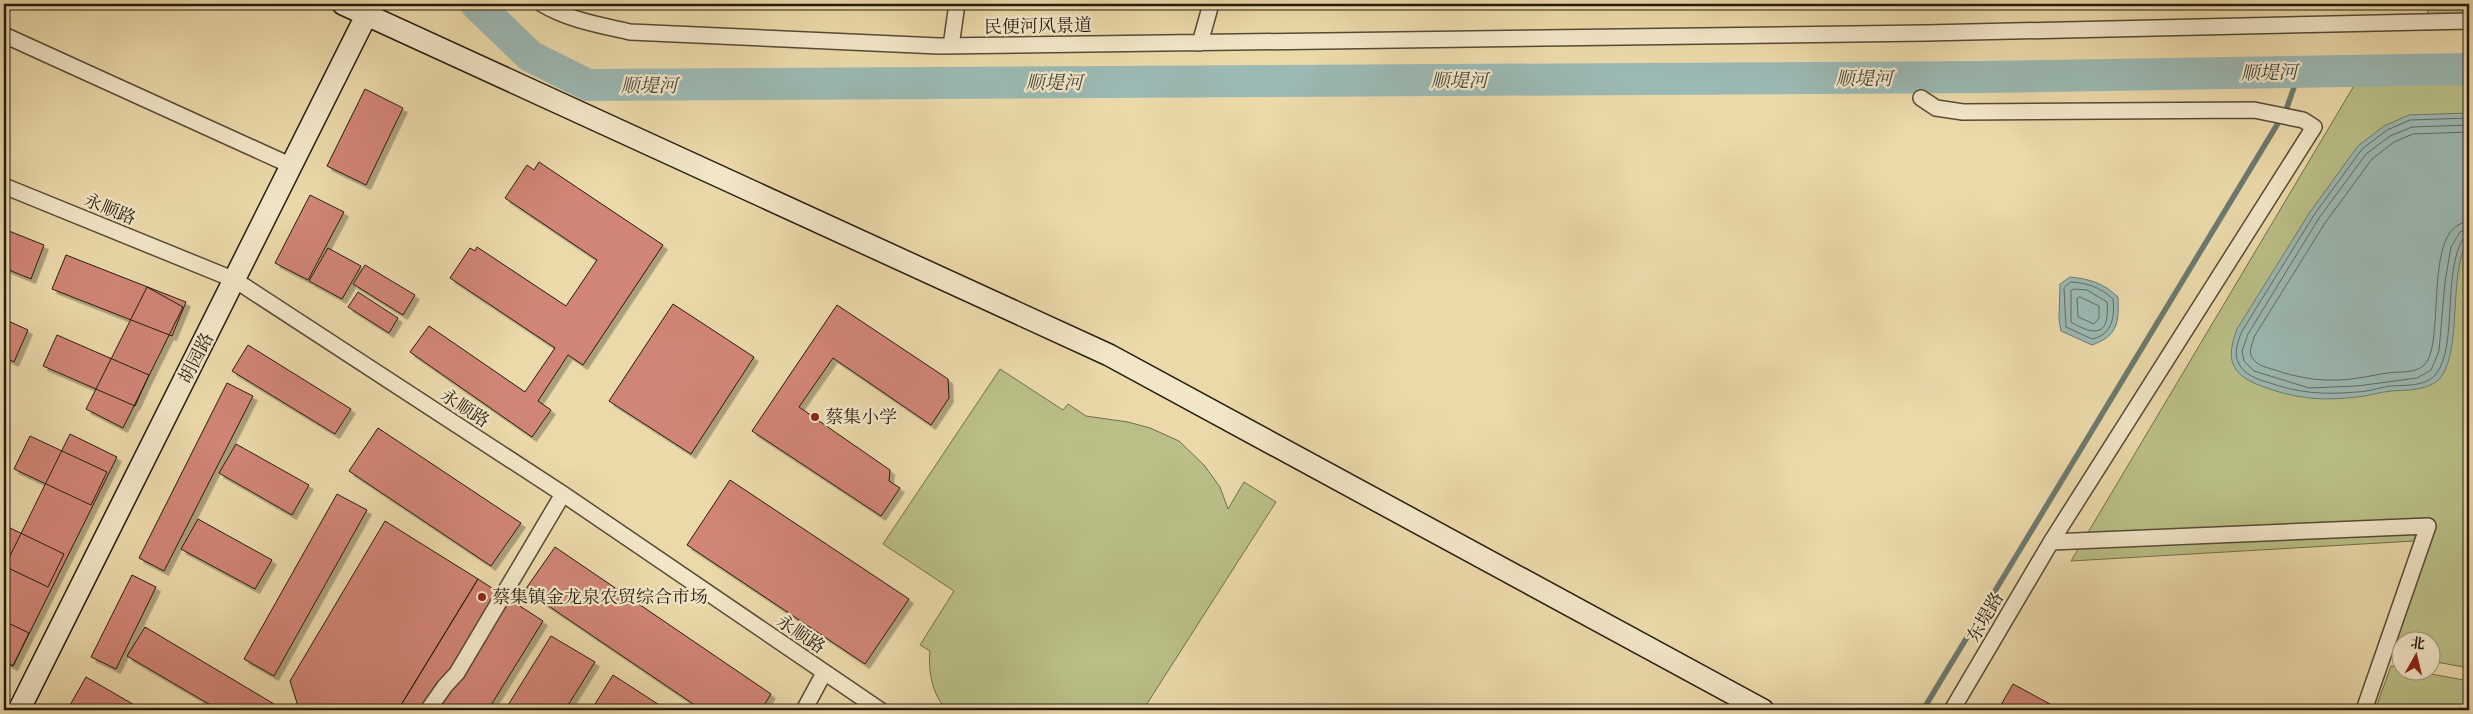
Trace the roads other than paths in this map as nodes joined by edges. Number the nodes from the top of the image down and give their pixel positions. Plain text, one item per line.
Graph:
1 (343, 4) edge
2 (542, 4) edge
3 (957, 4) edge
4 (1212, 4) edge
5 (370, 9) edge
6 (2469, 21) edge
7 (4, 35) edge
8 (1200, 43) junction
9 (951, 46) junction
10 (1922, 98) dead end
11 (292, 166) junction
12 (4, 186) edge
13 (235, 280) junction
14 (563, 494) junction
15 (2051, 542) junction
16 (824, 672) junction
17 (19, 710) edge
18 (428, 710) edge
19 (804, 710) edge
20 (880, 710) edge
21 (1763, 710) edge
22 (1952, 710) edge
23 (2364, 710) edge

1 - 5 street
2 - 9 street, 民便河风景道
3 - 9 street
4 - 8 street
5 - 11 street, 胡园路
5 - 21 street
6 - 8 street, 民便河风景道
7 - 11 street
8 - 9 street, 民便河风景道
10 - 15 street, 东堤路
11 - 13 street, 胡园路
12 - 13 street, 永顺路
13 - 14 street, 永顺路
13 - 17 street, 胡园路
14 - 16 street, 永顺路
14 - 18 street
15 - 22 street, 东堤路
15 - 23 street
16 - 19 street
16 - 20 street, 永顺路

